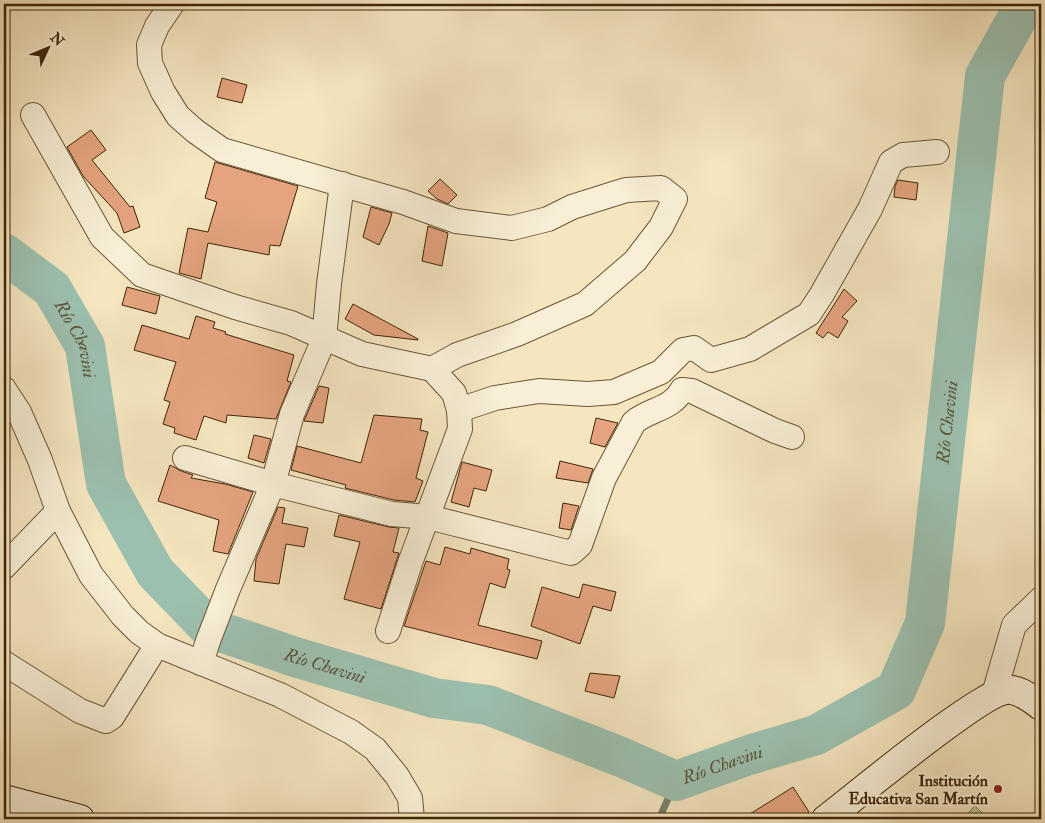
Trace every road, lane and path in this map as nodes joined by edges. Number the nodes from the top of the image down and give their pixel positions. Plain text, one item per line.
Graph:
1 (172, 4) edge
2 (33, 115) dead end
3 (937, 152) dead end
4 (342, 184) junction
5 (324, 339) junction
6 (432, 369) junction
7 (4, 389) edge
8 (458, 410) junction
9 (792, 437) dead end
10 (185, 458) dead end
11 (273, 484) junction
12 (58, 511) junction
13 (428, 517) junction
14 (4, 567) edge
15 (1041, 599) edge
16 (388, 631) dead end
17 (158, 645) junction
18 (4, 663) edge
19 (201, 663) junction
20 (994, 694) junction
21 (1041, 706) edge
22 (4, 799) edge
23 (80, 819) edge
24 (412, 819) edge
25 (826, 819) edge

1 - 4 street
2 - 5 street
3 - 8 street
4 - 5 street
4 - 6 street
5 - 6 street
5 - 11 street
6 - 8 street
7 - 12 street
8 - 13 street
9 - 13 street
10 - 11 street
11 - 13 street
11 - 19 street
12 - 14 street
12 - 17 street
13 - 16 street
15 - 20 street
17 - 18 street
17 - 19 street
19 - 24 street
20 - 21 street
20 - 25 street
22 - 23 street

